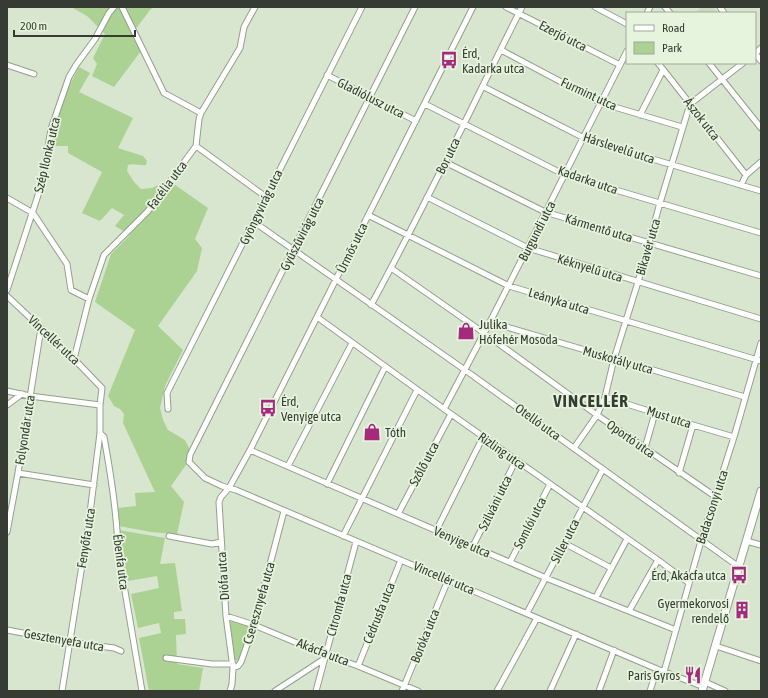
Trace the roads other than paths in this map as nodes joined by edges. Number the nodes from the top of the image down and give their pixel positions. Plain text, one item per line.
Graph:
1 (114, 7) edge
2 (122, 7) edge
3 (256, 7) edge
4 (362, 7) edge
5 (415, 7) edge
6 (473, 7) edge
7 (506, 7) edge
8 (522, 7) edge
9 (595, 7) edge
10 (603, 9) edge
11 (519, 14) junction
12 (626, 23) edge
13 (501, 50) junction
14 (626, 53) edge
15 (659, 64) edge
16 (710, 64) edge
17 (742, 64) edge
18 (7, 65) edge
19 (620, 65) junction
20 (663, 70) junction
21 (34, 74) dead end
22 (327, 75) junction
23 (722, 79) junction
24 (484, 87) junction
25 (371, 98) junction
26 (601, 103) junction
27 (425, 104) junction
28 (690, 104) junction
29 (201, 113) junction
30 (640, 115) junction
31 (416, 121) junction
32 (464, 124) junction
33 (682, 128) junction
34 (761, 128) edge
35 (583, 138) junction
36 (196, 146) junction
37 (445, 162) junction
38 (761, 162) edge
39 (671, 165) junction
40 (565, 175) junction
41 (746, 175) junction
42 (741, 185) junction
43 (761, 191) edge
44 (266, 197) junction
45 (428, 197) junction
46 (7, 198) edge
47 (660, 203) junction
48 (546, 212) junction
49 (33, 213) junction
50 (368, 215) junction
51 (254, 222) junction
52 (761, 233) edge
53 (408, 234) junction
54 (649, 244) junction
55 (528, 248) junction
56 (294, 250) junction
57 (391, 268) junction
58 (761, 276) edge
59 (336, 279) junction
60 (638, 282) junction
61 (509, 286) junction
62 (7, 290) edge
63 (7, 296) edge
64 (89, 299) junction
65 (371, 305) junction
66 (317, 317) junction
67 (761, 319) edge
68 (625, 320) junction
69 (490, 322) junction
70 (41, 328) junction
71 (484, 332) junction
72 (352, 343) junction
73 (761, 343) edge
74 (74, 359) junction
75 (614, 359) junction
76 (759, 360) edge
77 (385, 367) junction
78 (465, 370) junction
79 (100, 385) joint
80 (417, 390) junction
81 (7, 391) edge
82 (22, 394) junction
83 (30, 396) junction
84 (605, 397) junction
85 (745, 397) junction
86 (100, 404) junction
87 (7, 405) edge
88 (168, 409) dead end
89 (444, 409) junction
90 (655, 413) junction
91 (451, 414) junction
92 (597, 415) junction
93 (693, 425) junction
94 (100, 434) junction
95 (483, 437) junction
96 (734, 437) junction
97 (574, 448) junction
98 (645, 448) junction
99 (250, 450) junction
100 (516, 460) junction
101 (189, 462) joint
102 (288, 466) junction
103 (603, 469) junction
104 (18, 473) junction
105 (679, 473) junction
106 (327, 484) junction
107 (550, 484) junction
108 (94, 485) junction
109 (230, 488) junction
110 (761, 491) edge
111 (716, 497) junction
112 (363, 499) junction
113 (582, 507) junction
114 (9, 509) edge
115 (284, 511) junction
116 (398, 514) junction
117 (436, 531) junction
118 (7, 532) edge
119 (169, 536) dead end
120 (343, 536) junction
121 (627, 539) junction
122 (701, 540) junction
123 (746, 541) junction
124 (221, 542) junction
125 (356, 542) junction
126 (564, 543) junction
127 (761, 545) edge
128 (473, 546) junction
129 (400, 560) junction
130 (658, 560) junction
131 (510, 562) junction
132 (739, 567) junction
133 (611, 568) junction
134 (546, 578) junction
135 (448, 580) junction
136 (689, 583) junction
137 (596, 598) junction
138 (629, 611) junction
139 (527, 613) junction
140 (226, 616) junction
141 (537, 618) junction
142 (254, 625) junction
143 (7, 630) edge
144 (676, 630) junction
145 (576, 634) junction
146 (69, 642) junction
147 (716, 646) junction
148 (614, 650) junction
149 (121, 651) dead end
150 (325, 657) junction
151 (166, 658) dead end
152 (761, 661) edge
153 (233, 666) junction
154 (358, 666) junction
155 (657, 669) junction
156 (664, 672) junction
157 (704, 687) edge
158 (403, 688) edge
159 (62, 691) edge
160 (142, 691) edge
161 (230, 691) edge
162 (276, 691) edge
163 (316, 691) edge
164 (418, 691) edge
165 (497, 691) edge
166 (550, 691) edge
167 (599, 691) edge
168 (650, 691) edge
169 (725, 691) edge

1 - 49 street, Szép Ilonka utca
2 - 29 street
3 - 29 street
4 - 22 street, Gyöngyvirág utca
5 - 25 street, Gyűszűvirág utca
6 - 27 street, Ürmös utca
7 - 11 street, Ezerjó utca
8 - 11 street, Bor utca
9 - 10 street
10 - 12 street
11 - 13 street, Bor utca
11 - 19 street, Ezerjó utca
13 - 24 street, Bor utca
13 - 26 street, Furmint utca
14 - 19 street, Burgundi utca
15 - 20 street, Ászok utca
16 - 23 street
17 - 23 street
18 - 21 street
19 - 26 street, Burgundi utca
20 - 28 street, Ászok utca
20 - 30 street
22 - 25 street, Gladiólusz utca
22 - 44 street, Gyöngyvirág utca
23 - 28 street
23 - 34 street
24 - 32 street, Bor utca
24 - 35 street, Hárslevelű utca
25 - 31 street, Gladiólusz utca
25 - 56 street, Gyűszűvirág utca
26 - 30 street, Furmint utca
26 - 35 street, Burgundi utca
27 - 31 street, Ürmös utca
27 - 32 street, Kadarka utca
28 - 33 street, Bikavér utca
28 - 41 street, Ászok utca
29 - 36 street
30 - 33 street, Furmint utca
31 - 50 street, Ürmös utca
32 - 37 street, Bor utca
32 - 40 street, Kadarka utca
33 - 39 street, Bikavér utca
35 - 39 street, Hárslevelű utca
35 - 40 street, Burgundi utca
36 - 44 street
36 - 64 street, Facélia utca
37 - 45 street, Bor utca
37 - 48 street, Kármentő utca
38 - 41 street
39 - 42 street, Hárslevelű utca
39 - 47 street, Bikavér utca
40 - 47 street, Kadarka utca
40 - 48 street, Burgundi utca
41 - 42 street
42 - 43 street, Hárslevelű utca
44 - 51 street, Gyöngyvirág utca
45 - 53 street, Bor utca
45 - 55 street, Kéknyelű utca
46 - 49 street
47 - 52 street, Kadarka utca
47 - 54 street, Bikavér utca
48 - 54 street, Kármentő utca
48 - 55 street, Burgundi utca
49 - 62 street, Szép Ilonka utca
49 - 64 street
50 - 53 street, Leányka utca
50 - 59 street, Ürmös utca
51 - 56 street, Otelló utca
51 - 88 street, Gyöngyvirág utca
53 - 57 street, Bor utca
53 - 61 street, Leányka utca
54 - 58 street, Kármentő utca
54 - 60 street, Bikavér utca
55 - 60 street, Kéknyelű utca
55 - 61 street, Burgundi utca
56 - 59 street, Otelló utca
56 - 101 street, Gyűszűvirág utca
57 - 65 street, Bor utca
57 - 71 street, Oportó utca
59 - 65 street, Otelló utca
59 - 66 street, Ürmös utca
60 - 67 street, Kéknyelű utca
60 - 68 street, Bikavér utca
61 - 68 street, Leányka utca
61 - 69 street, Burgundi utca
63 - 70 street, Vincellér utca
64 - 74 street, Facélia utca
65 - 78 street, Otelló utca
66 - 72 street, Rizling utca
66 - 99 street, Ürmös utca
68 - 75 street, Bikavér utca
68 - 76 street, Leányka utca
69 - 71 street, Burgundi utca
69 - 75 street, Muskotály utca
70 - 74 street, Vincellér utca
70 - 83 street, Folyondár utca
71 - 78 street, Burgundi utca
71 - 92 street, Oportó utca
72 - 77 street, Rizling utca
72 - 102 street
73 - 76 street, Badacsonyi utca
74 - 79 street, Vincellér utca
75 - 84 street, Bikavér utca
75 - 85 street, Muskotály utca
76 - 85 street, Badacsonyi utca
77 - 80 street, Rizling utca
77 - 106 street
78 - 89 street, Burgundi utca
78 - 97 street, Otelló utca
79 - 86 street, Fenyőfa utca
80 - 89 street, Rizling utca
80 - 112 street
81 - 82 street
82 - 83 street
82 - 87 street
83 - 86 street
83 - 104 street, Folyondár utca
84 - 90 street, Must utca
84 - 92 street, Bikavér utca
85 - 96 street, Badacsonyi utca
86 - 94 street, Fenyőfa utca
89 - 91 street, Rizling utca
90 - 93 street, Must utca
90 - 98 street
91 - 95 street, Rizling utca
91 - 116 street, Szőlő utca
92 - 97 street, Bikavér utca
92 - 98 street, Oportó utca
93 - 96 street, Must utca
93 - 105 street
94 - 108 street, Fenyőfa utca
94 - 160 street, Ébenfa utca
95 - 100 street, Rizling utca
95 - 117 street
96 - 111 street, Badacsonyi utca
97 - 103 street, Otelló utca
98 - 105 street, Oportó utca
99 - 102 street, Venyige utca
99 - 109 street, Ürmös utca
100 - 107 street, Rizling utca
100 - 128 street, Szilváni utca
101 - 109 street, Vincellér utca
102 - 106 street, Venyige utca
103 - 113 street, Siller utca
103 - 122 street, Otelló utca
104 - 108 street
104 - 114 street, Folyondár utca
105 - 111 street, Oportó utca
106 - 112 street, Venyige utca
107 - 113 street, Rizling utca
107 - 131 street, Somlói utca
108 - 146 street, Fenyőfa utca
109 - 115 street, Vincellér utca
109 - 124 street, Diófa utca
110 - 123 main road
111 - 122 street, Badacsonyi utca
112 - 116 street, Venyige utca
112 - 120 street
113 - 121 street, Rizling utca
113 - 126 street, Siller utca
114 - 118 street, Folyondár utca
115 - 120 street, Vincellér utca
115 - 142 street, Cseresznyefa utca
116 - 117 street, Venyige utca
117 - 128 street, Venyige utca
119 - 124 street
120 - 125 street, Vincellér utca
121 - 130 street, Rizling utca
121 - 133 street
122 - 132 street, Otelló utca
122 - 136 street, Badacsonyi utca
123 - 127 street
123 - 132 main road
124 - 140 street, Diófa utca
125 - 129 street, Vincellér utca
125 - 150 street, Citromfa utca
126 - 133 street
126 - 134 street, Siller utca
128 - 131 street, Venyige utca
129 - 135 street, Vincellér utca
129 - 154 street, Cédrusfa utca
130 - 136 street, Rizling utca
130 - 138 street
131 - 134 street, Venyige utca
132 - 147 main road
133 - 137 street
134 - 137 street, Venyige utca
134 - 139 street, Siller utca
135 - 139 street, Vincellér utca
135 - 158 street, Boróka utca
136 - 144 street, Badacsonyi utca
137 - 138 street, Venyige utca
138 - 144 street, Venyige utca
139 - 141 street, Vincellér utca
140 - 142 street, Akácfa utca
140 - 153 street, Diófa utca
141 - 145 street, Vincellér utca
141 - 165 street
142 - 150 street, Akácfa utca
142 - 153 street, Cseresznyefa utca
143 - 146 street, Gesztenyefa utca
144 - 156 street, Badacsonyi utca
145 - 148 street, Vincellér utca
145 - 166 street
146 - 149 street, Gesztenyefa utca
146 - 159 street, Fenyőfa utca
147 - 152 street
147 - 157 main road
148 - 155 street, Vincellér utca
148 - 167 street
150 - 154 street, Akácfa utca
150 - 162 street
150 - 163 street, Citromfa utca
151 - 153 street
153 - 161 street
154 - 158 street, Akácfa utca
155 - 156 street, Vincellér utca
155 - 168 street
156 - 157 street, Vincellér utca
157 - 169 street, Vincellér utca
158 - 164 street, Akácfa utca

